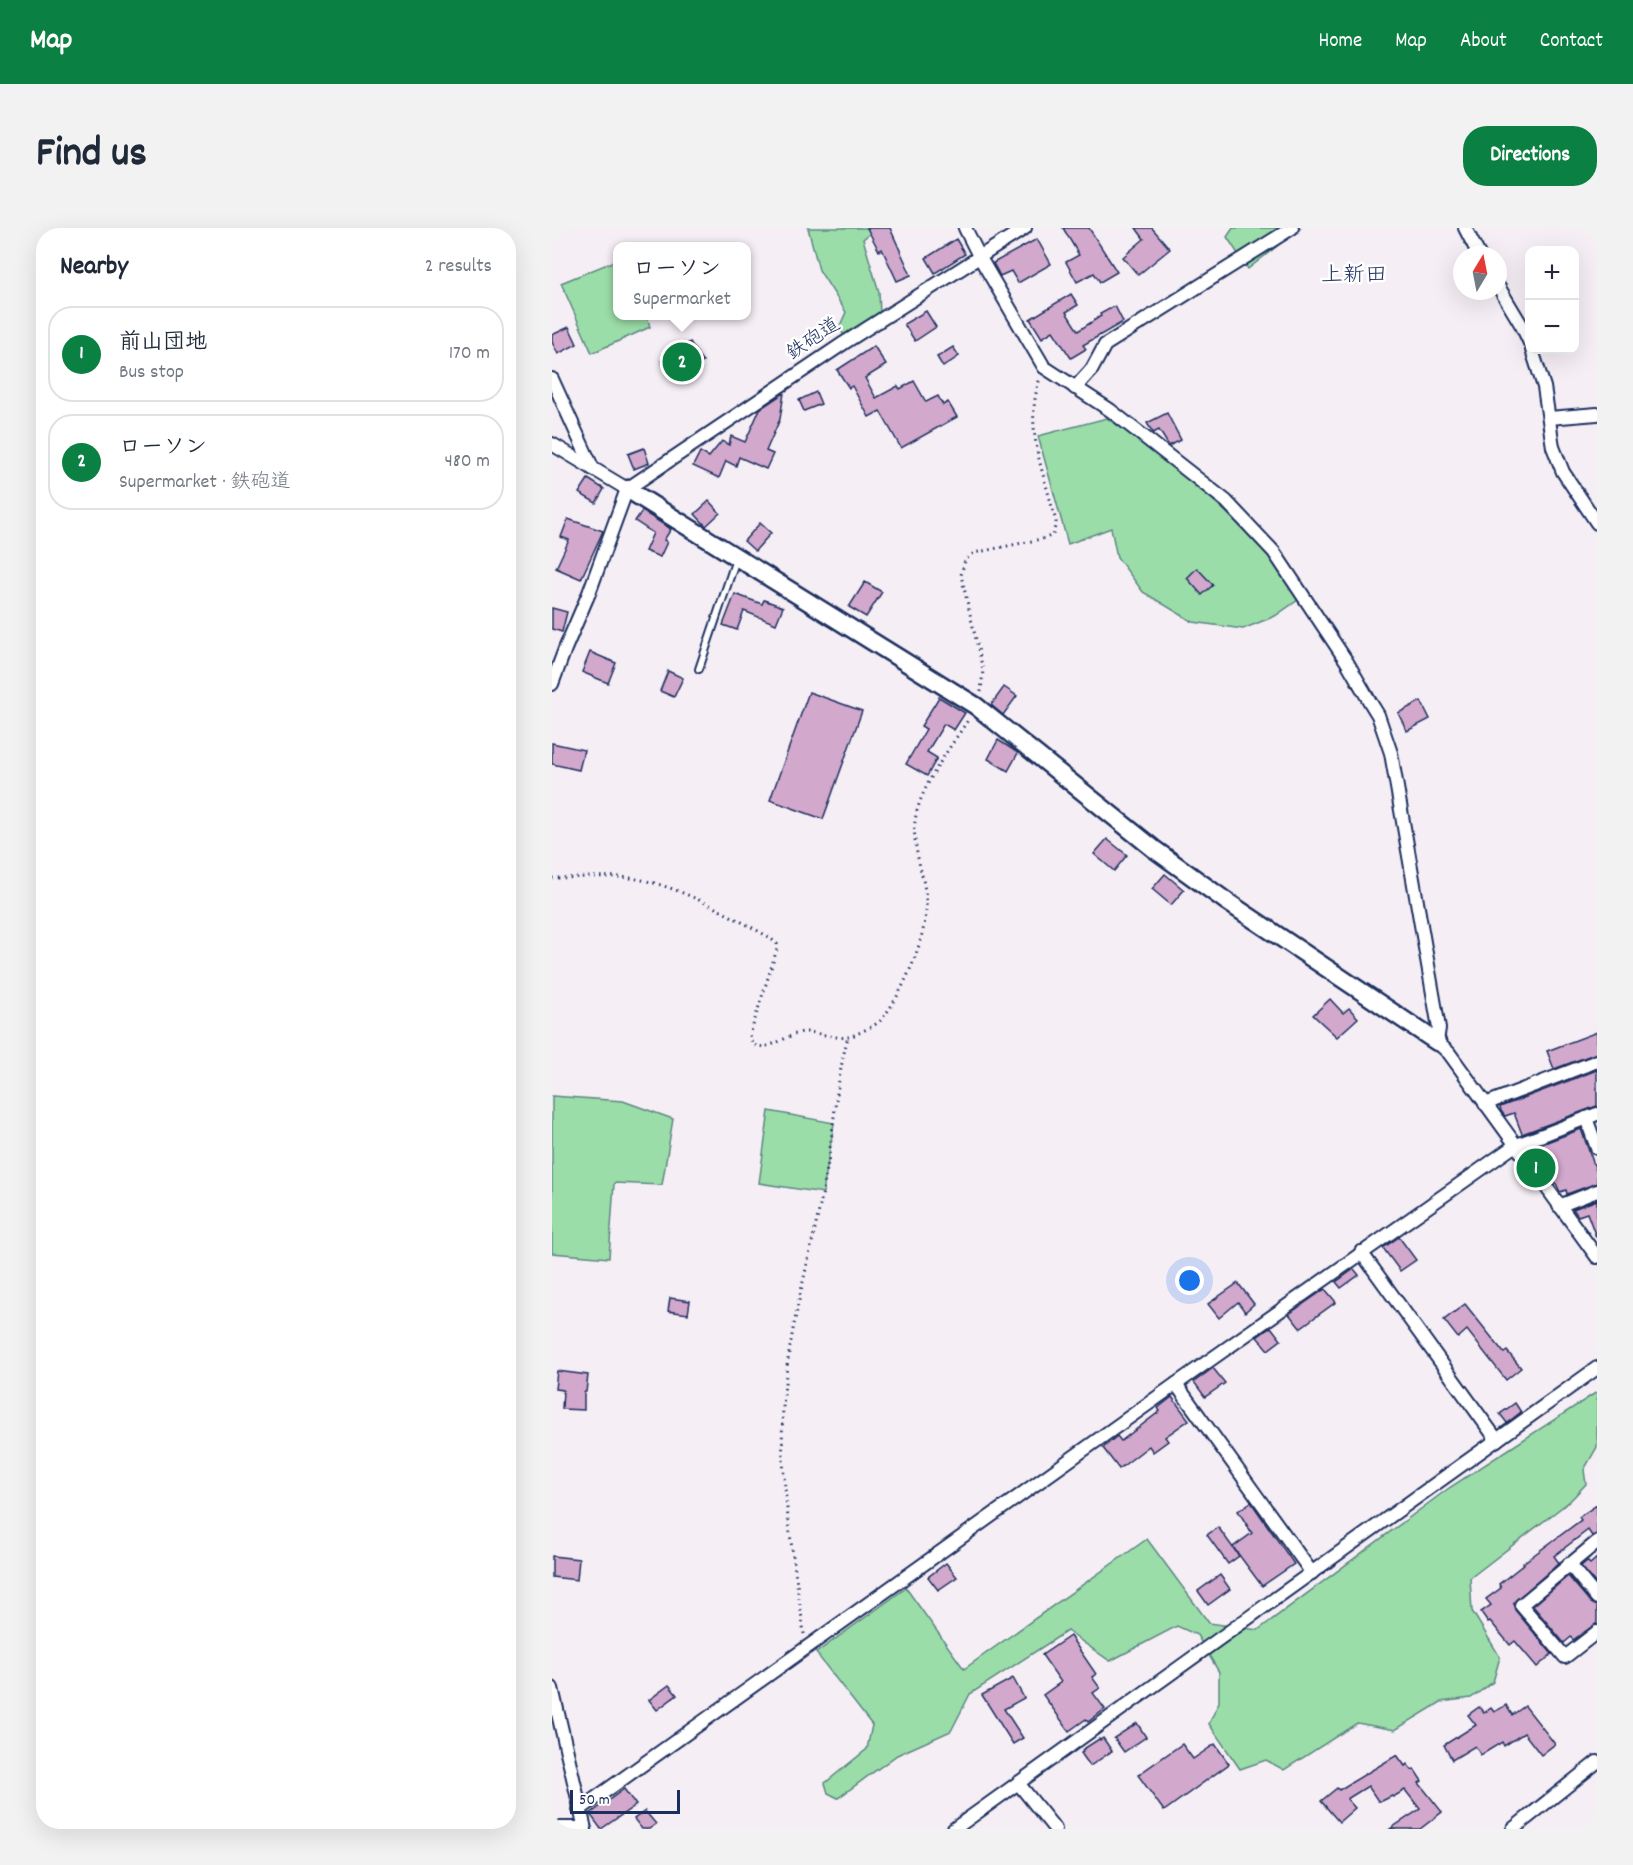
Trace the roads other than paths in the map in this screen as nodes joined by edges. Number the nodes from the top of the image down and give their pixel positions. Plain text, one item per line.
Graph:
1 (965, 228) edge
2 (1025, 228) edge
3 (1292, 228) edge
4 (1465, 228) edge
5 (1474, 246) edge
6 (979, 256) junction
7 (1506, 300) edge
8 (1525, 332) edge
9 (1533, 354) edge
10 (552, 379) edge
11 (1075, 388) junction
12 (1597, 414) edge
13 (1549, 418) junction
14 (552, 444) edge
15 (593, 469) junction
16 (627, 489) junction
17 (1597, 523) edge
18 (736, 559) junction
19 (699, 669) dead end
20 (552, 684) edge
21 (1437, 1042) junction
22 (1597, 1061) edge
23 (1485, 1104) junction
24 (1592, 1116) edge
25 (1514, 1146) junction
26 (1597, 1148) edge
27 (1597, 1191) edge
28 (1559, 1206) junction
29 (1595, 1249) edge
30 (1360, 1252) junction
31 (1597, 1368) edge
32 (1176, 1384) junction
33 (1497, 1440) junction
34 (1597, 1542) edge
35 (1569, 1564) junction
36 (1312, 1573) junction
37 (1597, 1598) edge
38 (1597, 1632) edge
39 (552, 1688) edge
40 (1597, 1762) edge
41 (1018, 1783) junction
42 (579, 1810) junction
43 (552, 1828) edge
44 (584, 1828) edge
45 (954, 1829) edge
46 (1055, 1829) edge
47 (1513, 1829) edge

1 - 6 street
2 - 6 street, 鉄砲道
3 - 11 street
4 - 5 street
6 - 11 street
6 - 16 street, 鉄砲道
7 - 8 street
9 - 13 street
10 - 15 street
11 - 21 street
12 - 13 street
13 - 17 street
14 - 15 street
15 - 16 street
16 - 18 street
16 - 20 street
18 - 19 lane
18 - 21 street
21 - 23 street
22 - 23 street
23 - 25 street
24 - 25 street
24 - 26 street
25 - 28 street
25 - 30 street
27 - 28 street
28 - 29 street
30 - 32 street
30 - 33 street
31 - 33 street
32 - 36 street
32 - 42 street
33 - 36 street
34 - 35 street
35 - 37 street
35 - 38 street
36 - 41 street
39 - 42 street
40 - 47 street
41 - 45 street
41 - 46 street
42 - 44 street
43 - 44 street

